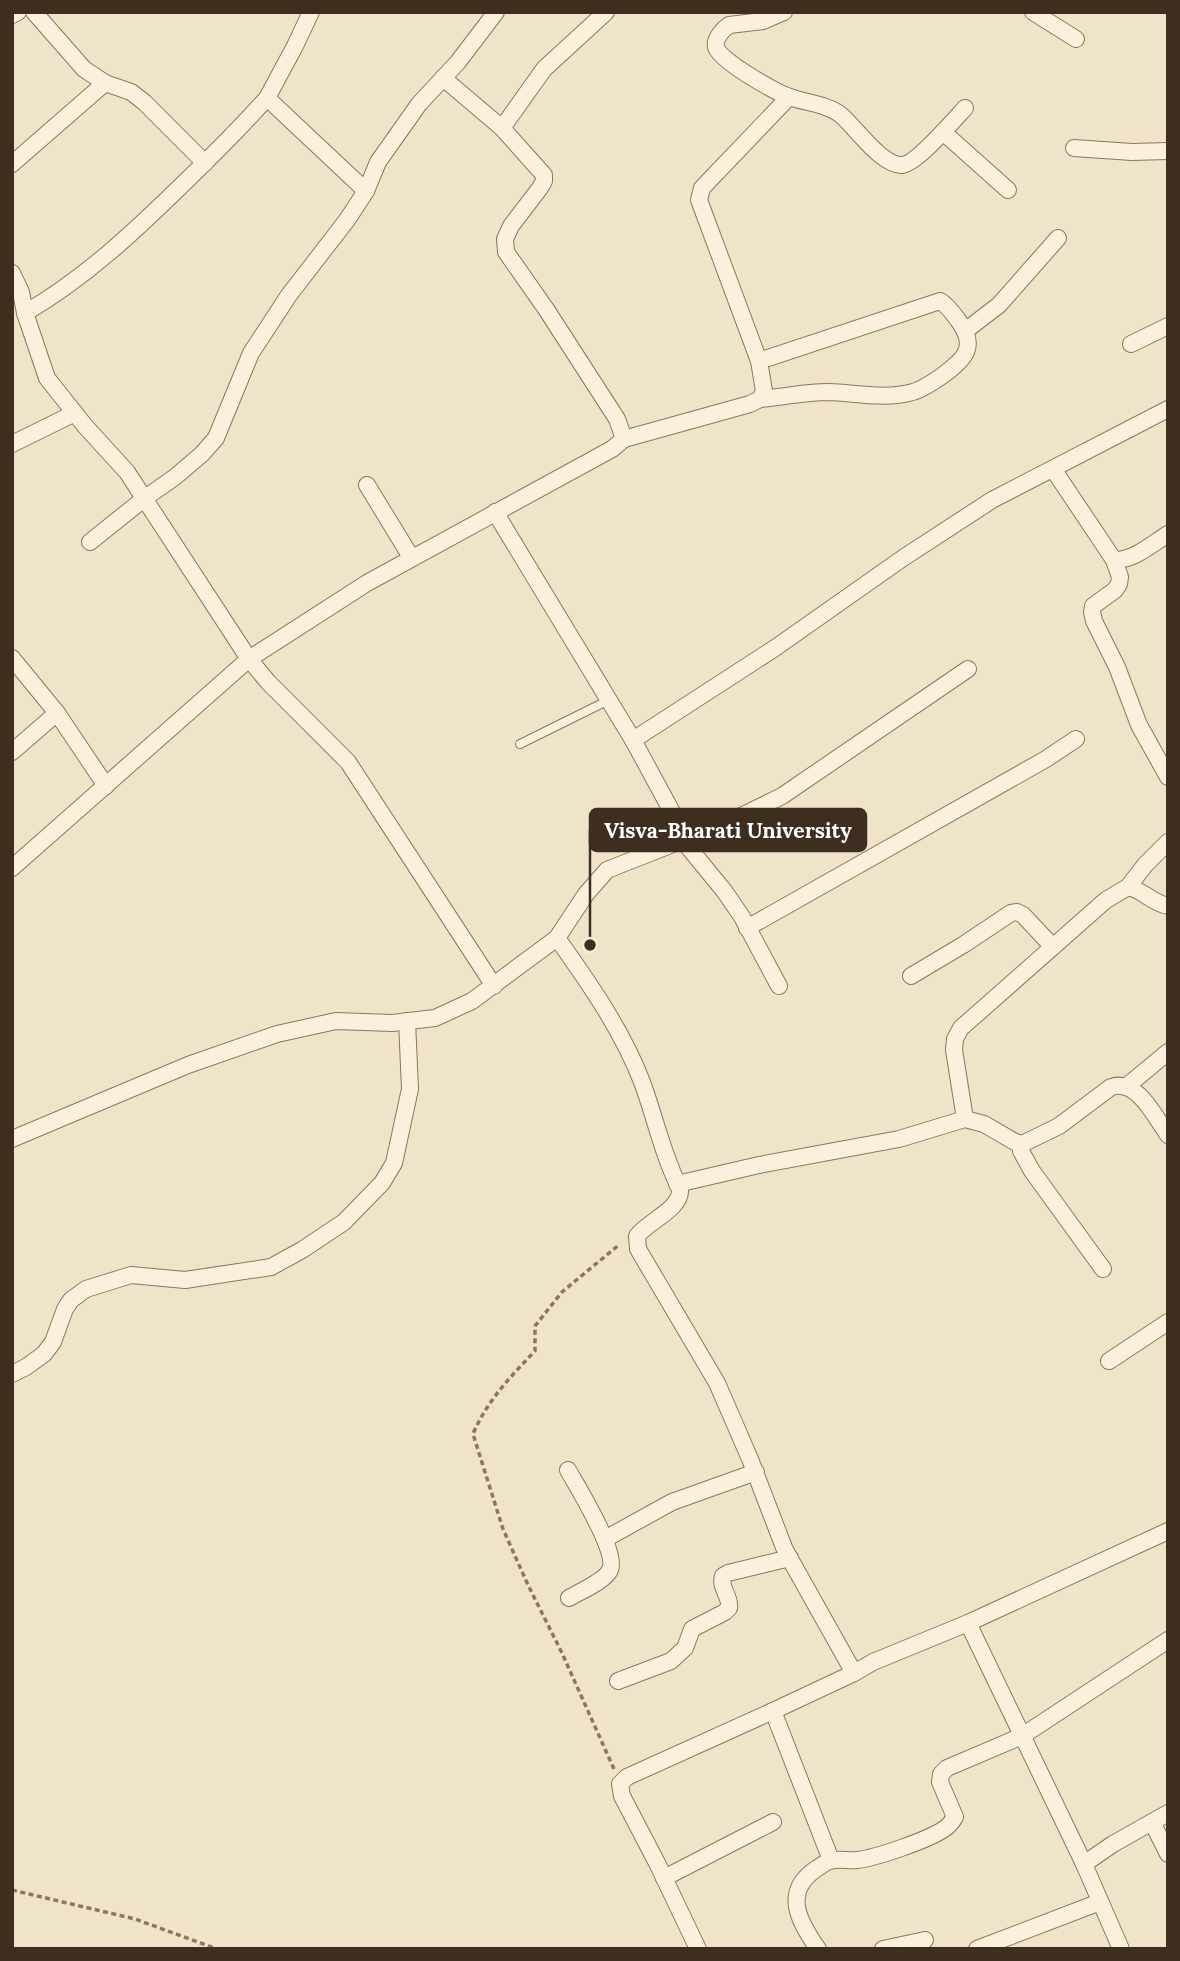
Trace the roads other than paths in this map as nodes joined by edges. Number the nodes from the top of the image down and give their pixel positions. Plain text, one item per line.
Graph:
1 (18, 12) edge
2 (34, 12) edge
3 (311, 12) edge
4 (496, 12) edge
5 (606, 12) edge
6 (784, 12) edge
7 (1033, 12) edge
8 (12, 15) edge
9 (735, 18) edge
10 (1057, 19) edge
11 (1076, 39) dead end
12 (443, 78) junction
13 (105, 83) junction
14 (789, 97) junction
15 (267, 98) junction
16 (965, 108) dead end
17 (502, 128) junction
18 (943, 132) junction
19 (1074, 148) dead end
20 (1168, 151) edge
21 (205, 163) junction
22 (12, 164) edge
23 (1008, 190) dead end
24 (366, 191) junction
25 (1058, 238) dead end
26 (12, 273) edge
27 (25, 313) junction
28 (1168, 326) edge
29 (965, 331) junction
30 (1131, 344) dead end
31 (759, 361) junction
32 (760, 399) junction
33 (1168, 409) edge
34 (75, 413) junction
35 (624, 439) junction
36 (12, 444) edge
37 (1053, 469) junction
38 (367, 485) dead end
39 (145, 498) junction
40 (495, 512) junction
41 (1168, 534) edge
42 (90, 542) dead end
43 (411, 557) junction
44 (1114, 560) junction
45 (12, 658) edge
46 (249, 659) junction
47 (968, 669) dead end
48 (609, 700) junction
49 (57, 713) junction
50 (1076, 739) dead end
51 (633, 740) junction
52 (520, 744) dead end
53 (12, 752) edge
54 (1168, 777) edge
55 (106, 786) junction
56 (683, 840) junction
57 (1168, 842) edge
58 (12, 868) edge
59 (1128, 887) junction
60 (1168, 906) edge
61 (747, 928) junction
62 (557, 938) junction
63 (1053, 947) junction
64 (911, 976) dead end
65 (494, 986) junction
66 (779, 986) dead end
67 (407, 1021) junction
68 (1168, 1052) edge
69 (1127, 1086) junction
70 (965, 1119) junction
71 (1168, 1135) edge
72 (12, 1139) edge
73 (1021, 1144) junction
74 (677, 1184) junction
75 (1103, 1269) dead end
76 (1168, 1322) edge
77 (1109, 1361) dead end
78 (12, 1374) edge
79 (568, 1470) dead end
80 (756, 1472) junction
81 (1168, 1531) edge
82 (605, 1539) junction
83 (790, 1558) junction
84 (569, 1598) dead end
85 (968, 1623) junction
86 (1168, 1640) edge
87 (854, 1673) junction
88 (618, 1681) dead end
89 (773, 1711) junction
90 (1022, 1736) junction
91 (1168, 1813) edge
92 (773, 1822) dead end
93 (1152, 1822) junction
94 (1168, 1854) edge
95 (831, 1860) junction
96 (1084, 1864) junction
97 (664, 1878) junction
98 (1100, 1902) junction
99 (925, 1940) dead end
100 (698, 1949) edge
101 (818, 1949) edge
102 (883, 1949) edge
103 (977, 1949) edge
104 (1121, 1949) edge

1 - 8 street
2 - 13 street
3 - 15 street
4 - 12 street
5 - 17 street
6 - 9 street
7 - 10 street
9 - 14 street
10 - 11 street
12 - 17 street
12 - 24 street
13 - 21 street
13 - 22 street
14 - 18 street
14 - 31 street
15 - 21 street
15 - 24 street
16 - 18 street
17 - 35 street
18 - 23 street
19 - 20 street
21 - 27 street
24 - 39 street
25 - 29 street
26 - 27 street
27 - 34 street
28 - 30 street
29 - 31 street
29 - 32 street
31 - 32 street
32 - 35 street
33 - 37 street
34 - 36 street
34 - 39 street
35 - 40 street
37 - 44 street
37 - 51 street
38 - 43 street
39 - 42 street
39 - 46 street
40 - 43 street
40 - 48 street
41 - 44 street
43 - 46 street
44 - 54 street
45 - 49 street
46 - 55 street
46 - 65 street
47 - 56 street
48 - 51 street
48 - 52 lane
49 - 53 street
49 - 55 street
50 - 61 street
51 - 56 street
55 - 58 street
56 - 61 street
56 - 62 street
57 - 59 street
59 - 60 street
59 - 63 street
61 - 66 street
62 - 65 street
62 - 74 street
63 - 64 street
63 - 70 street
65 - 67 street
67 - 72 street
67 - 78 street
68 - 69 street
69 - 71 street
69 - 73 street
70 - 73 street
70 - 74 street
73 - 75 street
74 - 80 street
76 - 77 street
79 - 82 street
80 - 82 street
80 - 83 street
81 - 85 street
82 - 84 street
83 - 87 street
83 - 88 street
85 - 87 street
85 - 90 street
86 - 90 street
87 - 89 street
89 - 95 street
89 - 97 street
90 - 95 street
90 - 96 street
91 - 93 street
92 - 97 street
93 - 94 street
93 - 96 street
95 - 101 street
96 - 98 street
97 - 100 street
98 - 103 street
98 - 104 street
99 - 102 street

